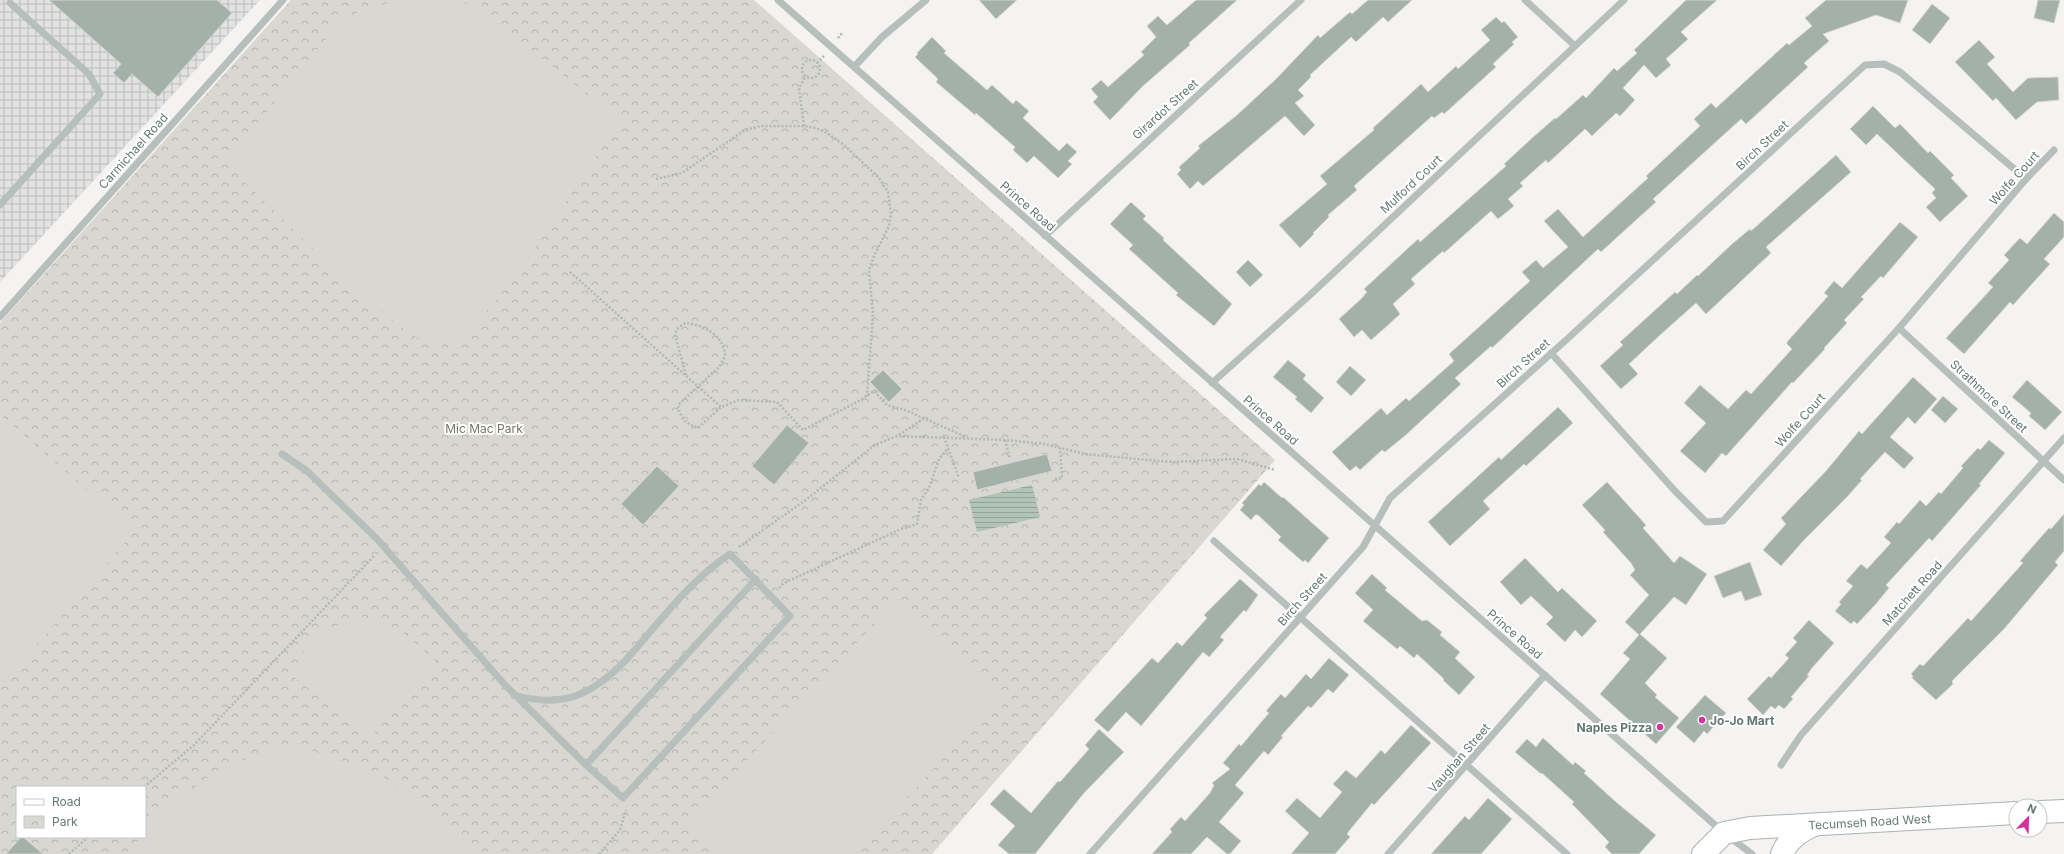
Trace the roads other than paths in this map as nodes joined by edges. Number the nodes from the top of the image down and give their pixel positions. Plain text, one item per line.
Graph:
1 (283, 0) edge
2 (778, 0) edge
3 (926, 0) edge
4 (1301, 0) edge
5 (1525, 0) edge
6 (1624, 0) edge
7 (10, 3) dead end
8 (1574, 45) junction
9 (854, 67) junction
10 (2054, 150) dead end
11 (2026, 179) junction
12 (0, 205) edge
13 (1045, 236) junction
14 (2, 312) edge
15 (1899, 328) junction
16 (1551, 353) junction
17 (1212, 383) junction
18 (2064, 438) edge
19 (282, 454) dead end
20 (2043, 462) junction
21 (2064, 480) edge
22 (1374, 525) junction
23 (1214, 541) dead end
24 (756, 579) junction
25 (1300, 617) junction
26 (1545, 675) junction
27 (514, 695) junction
28 (586, 765) junction
29 (1467, 765) junction
30 (1781, 765) dead end
31 (2064, 811) edge
32 (2048, 812) edge
33 (2008, 813) edge
34 (1819, 823) junction
35 (1724, 833) junction
36 (1090, 854) edge
37 (1388, 854) edge
38 (1567, 854) edge
39 (1703, 854) edge
40 (1752, 854) edge
41 (1782, 854) edge

1 - 14 street, Carmichael Road
2 - 9 street, Prince Road
3 - 9 street
4 - 13 street, Girardot Street
5 - 8 street
6 - 8 street, Mulford Court
7 - 12 street
8 - 17 street, Mulford Court
9 - 13 street, Prince Road
10 - 11 street, Wolfe Court
11 - 15 street, Wolfe Court
11 - 16 street, Birch Street
13 - 17 street, Prince Road
15 - 16 street, Wolfe Court
15 - 20 street, Strathmore Street
16 - 22 street, Birch Street
17 - 22 street, Prince Road
18 - 20 street, Matchett Road
19 - 27 street
20 - 21 street, Strathmore Street
20 - 30 street, Matchett Road
22 - 25 street, Birch Street
22 - 26 street, Prince Road
23 - 25 street
24 - 27 street
24 - 28 street
24 - 28 street
25 - 29 street
25 - 36 street, Birch Street
26 - 29 street, Vaughan Street
26 - 35 street, Prince Road
27 - 28 street
29 - 37 street, Vaughan Street
29 - 38 street
31 - 32 main road
33 - 34 main road, Tecumseh Road West
34 - 35 main road, Tecumseh Road West
34 - 41 main road
35 - 39 main road
35 - 40 street, Prince Road

